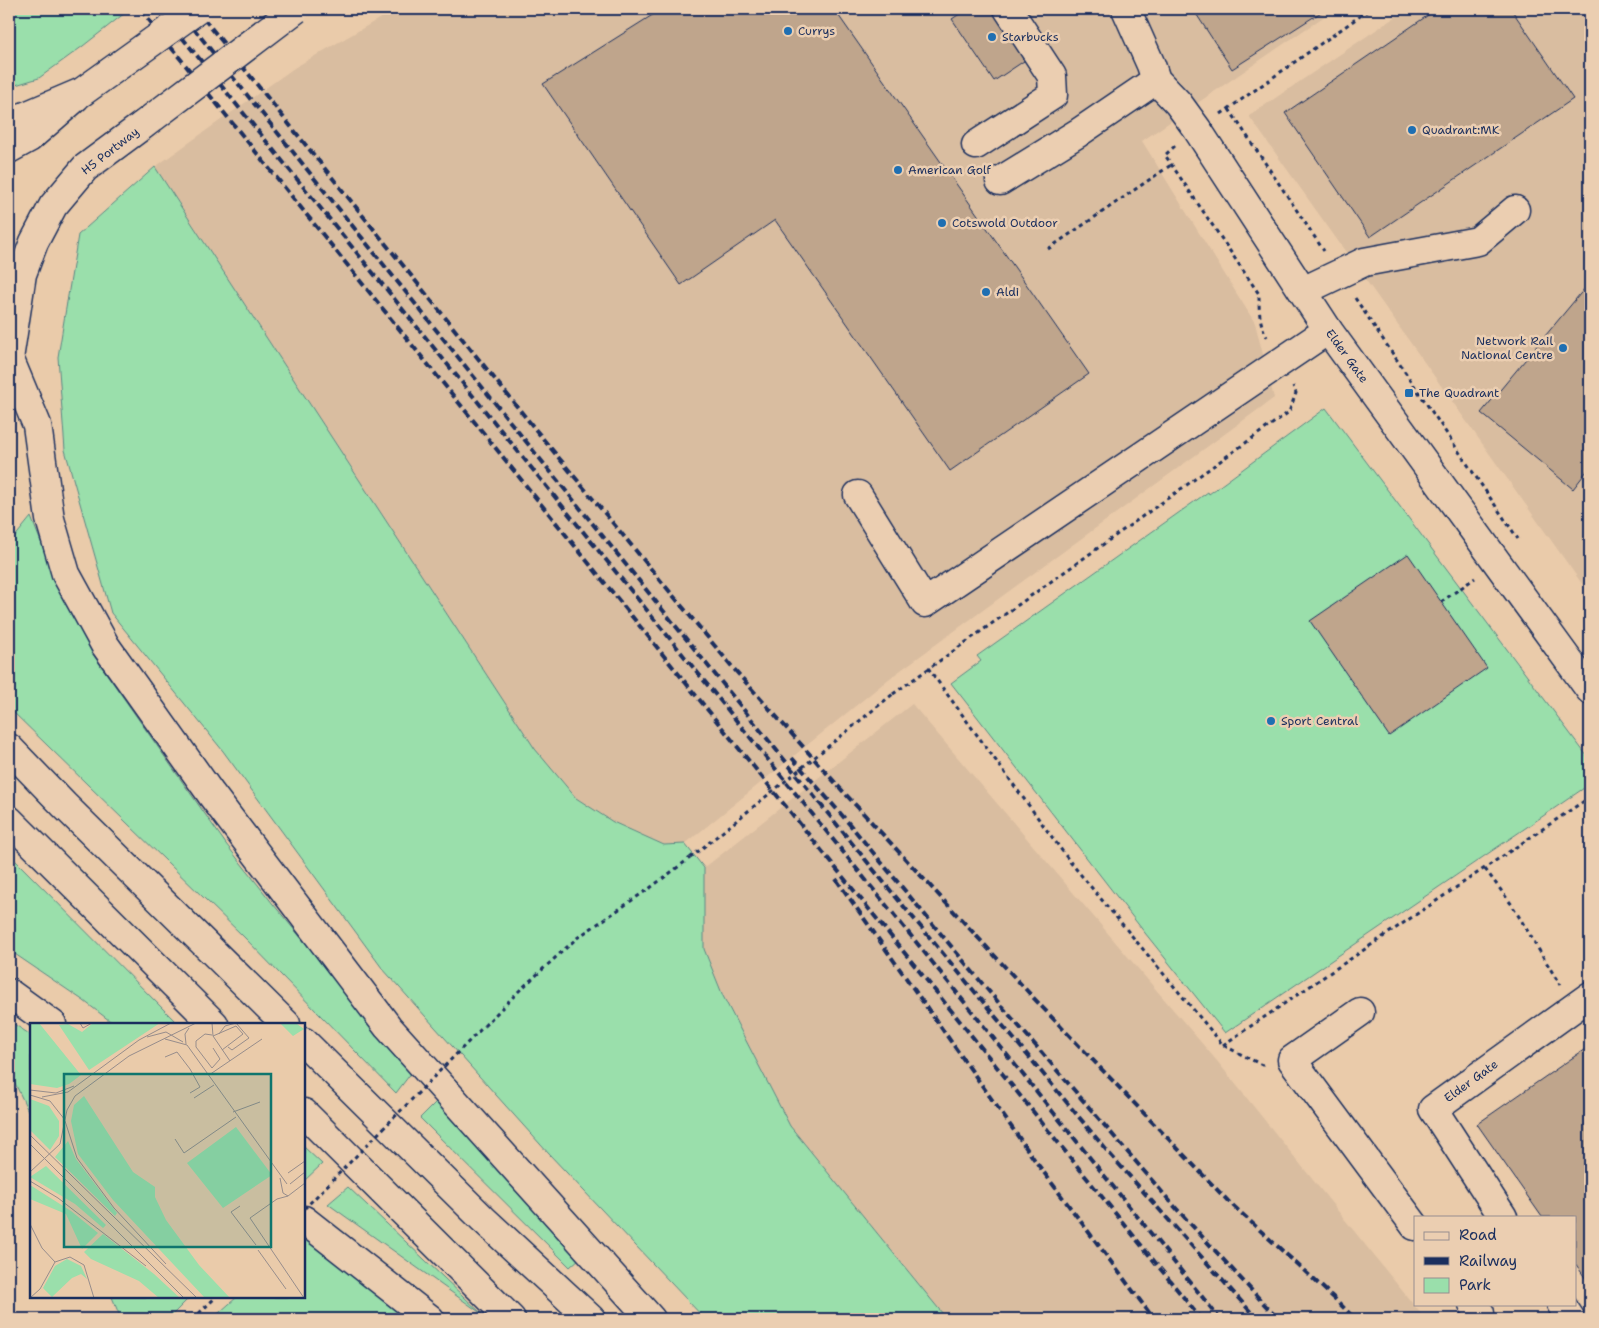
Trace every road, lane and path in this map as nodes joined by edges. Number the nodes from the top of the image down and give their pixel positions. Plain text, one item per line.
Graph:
1 (198, 9) edge
2 (296, 9) edge
3 (1008, 9) edge
4 (1126, 9) edge
5 (1370, 9) edge
6 (1156, 80) junction
7 (82, 92) junction
8 (1229, 109) junction
9 (9, 123) edge
10 (1197, 129) junction
11 (976, 145) dead end
12 (9, 149) edge
13 (1171, 165) junction
14 (1000, 181) dead end
15 (1515, 210) dead end
16 (1048, 249) dead end
17 (1339, 274) junction
18 (1303, 291) junction
19 (1328, 330) junction
20 (9, 356) edge
21 (1284, 359) junction
22 (858, 495) dead end
23 (1520, 542) dead end
24 (1497, 562) junction
25 (1441, 602) dead end
26 (928, 668) junction
27 (1590, 690) edge
28 (9, 748) edge
29 (1590, 797) edge
30 (9, 820) edge
31 (1485, 869) junction
32 (9, 993) edge
33 (1582, 1002) edge
34 (1360, 1012) dead end
35 (51, 1023) edge
36 (213, 1023) edge
37 (285, 1023) edge
38 (305, 1043) edge
39 (1223, 1045) junction
40 (1292, 1060) junction
41 (305, 1114) edge
42 (305, 1208) edge
43 (1502, 1216) edge
44 (305, 1221) edge
45 (1414, 1225) edge
46 (215, 1298) edge
47 (1562, 1306) edge
48 (193, 1319) edge
49 (430, 1319) edge
50 (511, 1319) edge
51 (591, 1319) edge
52 (651, 1319) edge
53 (1571, 1319) edge

1 - 7 main road, bridge
2 - 20 main road, H5 Portway, bridge
3 - 11 main road
4 - 6 main road, Elder Gate
5 - 8 path
6 - 10 main road, Elder Gate
6 - 14 main road
7 - 9 main road
7 - 12 main road
8 - 10 path
8 - 17 path
10 - 13 path
10 - 18 main road, Elder Gate
13 - 16 path
13 - 21 path
15 - 17 main road
17 - 18 main road
17 - 23 path
18 - 19 main road, Elder Gate
19 - 21 main road
19 - 24 main road, Elder Gate
20 - 52 main road
21 - 22 main road
21 - 26 path
24 - 25 path
24 - 27 main road, Elder Gate
26 - 39 path
26 - 42 path, bridge
28 - 37 main road
29 - 31 path
30 - 36 main road
31 - 33 path
31 - 39 path
32 - 35 main road
33 - 43 main road, Elder Gate
34 - 40 main road
38 - 51 main road
39 - 40 path
40 - 45 main road
41 - 50 main road
44 - 49 main road
46 - 48 path
47 - 53 main road

